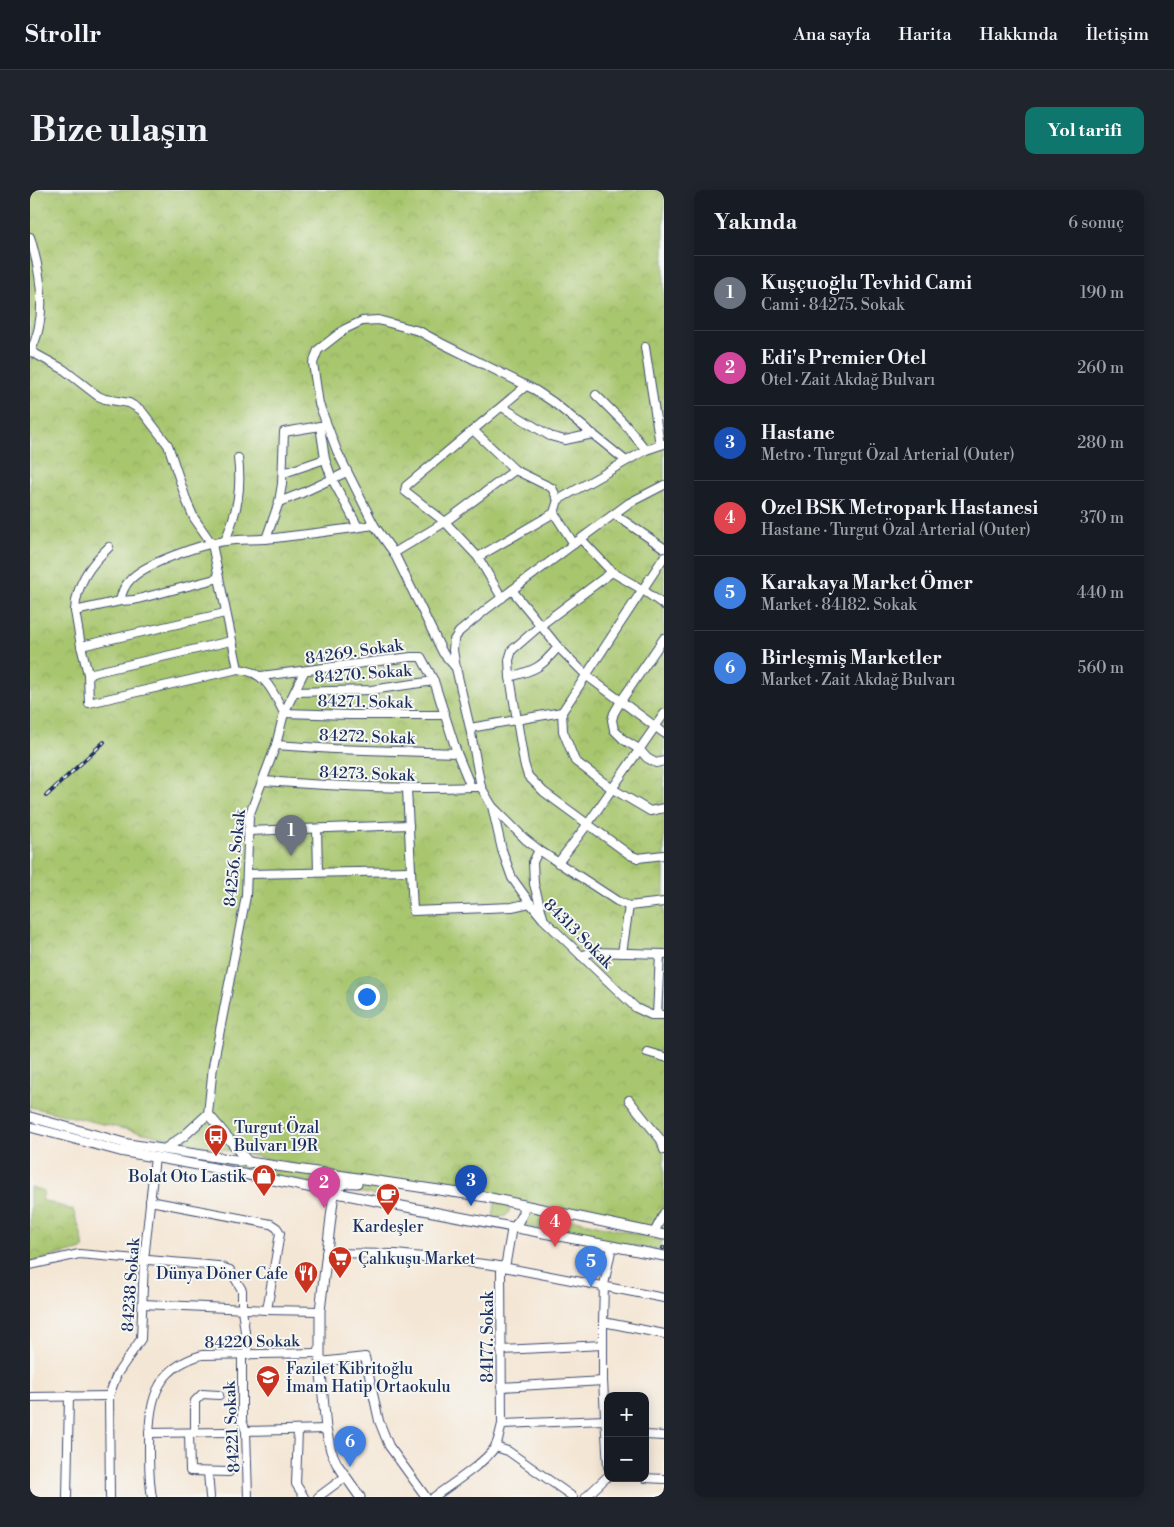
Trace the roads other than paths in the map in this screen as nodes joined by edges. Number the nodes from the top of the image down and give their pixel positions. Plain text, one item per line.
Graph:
1 (30, 237) edge
2 (645, 347) dead end
3 (30, 351) edge
4 (526, 386) junction
5 (596, 395) dead end
6 (502, 407) junction
7 (323, 425) junction
8 (474, 431) junction
9 (592, 434) junction
10 (662, 445) edge
11 (646, 450) junction
12 (238, 458) dead end
13 (326, 459) junction
14 (626, 461) junction
15 (515, 470) junction
16 (347, 472) junction
17 (284, 473) junction
18 (332, 479) junction
19 (664, 485) edge
20 (558, 500) junction
21 (279, 502) junction
22 (554, 513) junction
23 (614, 514) junction
24 (445, 522) junction
25 (374, 525) junction
26 (358, 527) junction
27 (266, 539) junction
28 (581, 539) junction
29 (224, 541) junction
30 (212, 544) junction
31 (574, 544) junction
32 (109, 547) dead end
33 (664, 548) edge
34 (394, 553) junction
35 (478, 557) junction
36 (664, 557) edge
37 (612, 572) junction
38 (219, 578) junction
39 (512, 590) junction
40 (643, 590) junction
41 (502, 598) junction
42 (120, 601) junction
43 (664, 605) edge
44 (75, 611) junction
45 (225, 613) junction
46 (541, 625) junction
47 (664, 638) edge
48 (231, 641) junction
49 (81, 646) junction
50 (558, 647) junction
51 (456, 668) junction
52 (238, 669) junction
53 (304, 672) junction
54 (88, 674) junction
55 (261, 676) junction
56 (587, 676) junction
57 (510, 677) junction
58 (434, 681) junction
59 (295, 692) junction
60 (621, 701) junction
61 (562, 712) junction
62 (284, 713) junction
63 (664, 714) edge
64 (445, 715) junction
65 (518, 721) junction
66 (655, 727) junction
67 (470, 728) junction
68 (664, 733) edge
69 (276, 745) junction
70 (639, 749) junction
71 (457, 753) junction
72 (664, 761) edge
73 (263, 781) junction
74 (481, 787) junction
75 (471, 788) junction
76 (611, 788) junction
77 (407, 789) junction
78 (492, 806) junction
79 (664, 808) edge
80 (409, 825) junction
81 (586, 825) junction
82 (317, 829) junction
83 (248, 831) junction
84 (539, 850) junction
85 (664, 855) edge
86 (558, 863) junction
87 (410, 871) junction
88 (318, 872) junction
89 (247, 874) junction
90 (664, 902) edge
91 (530, 903) junction
92 (630, 906) junction
93 (544, 919) junction
94 (622, 953) junction
95 (662, 954) edge
96 (581, 956) junction
97 (661, 1015) edge
98 (646, 1052) dead end
99 (664, 1057) edge
100 (629, 1100) dead end
101 (208, 1114) junction
102 (30, 1118) edge
103 (30, 1127) edge
104 (165, 1149) junction
105 (664, 1150) edge
106 (155, 1157) junction
107 (249, 1163) junction
108 (390, 1182) junction
109 (334, 1192) junction
110 (150, 1201) junction
111 (523, 1204) junction
112 (664, 1213) edge
113 (513, 1227) junction
114 (654, 1233) junction
115 (664, 1236) edge
116 (612, 1246) junction
117 (326, 1253) junction
118 (664, 1256) edge
119 (144, 1260) junction
120 (30, 1265) edge
121 (503, 1266) junction
122 (604, 1285) junction
123 (664, 1298) edge
124 (143, 1304) junction
125 (242, 1309) junction
126 (268, 1310) junction
127 (320, 1311) junction
128 (603, 1322) junction
129 (664, 1334) edge
130 (603, 1346) junction
131 (500, 1350) junction
132 (245, 1355) junction
133 (320, 1358) junction
134 (603, 1381) junction
135 (501, 1387) junction
136 (220, 1395) dead end
137 (69, 1396) junction
138 (109, 1396) junction
139 (30, 1397) edge
140 (604, 1400) edge
141 (604, 1420) edge
142 (502, 1424) junction
143 (326, 1429) junction
144 (298, 1430) junction
145 (246, 1431) junction
146 (226, 1432) dead end
147 (149, 1433) junction
148 (192, 1433) junction
149 (649, 1434) edge
150 (664, 1436) edge
151 (495, 1447) junction
152 (208, 1472) junction
153 (229, 1472) dead end
154 (345, 1477) junction
155 (649, 1478) edge
156 (664, 1479) edge
157 (604, 1480) edge
158 (66, 1497) edge
159 (110, 1497) edge
160 (152, 1497) edge
161 (210, 1497) edge
162 (248, 1497) edge
163 (304, 1497) edge
164 (318, 1497) edge
165 (360, 1497) edge
166 (426, 1497) edge
167 (434, 1497) edge
168 (573, 1497) edge
169 (586, 1497) edge

1 - 3 street
2 - 10 street
3 - 30 street
4 - 6 street
4 - 7 street
4 - 9 street
5 - 11 street
6 - 8 street
6 - 9 street
7 - 13 street
7 - 16 street
7 - 17 street
8 - 15 street
8 - 24 street
9 - 14 street
10 - 11 street
11 - 14 street
12 - 29 street
13 - 17 street
13 - 18 street
14 - 20 street
15 - 20 street
15 - 24 street
16 - 18 street
16 - 25 street
17 - 21 street
18 - 21 street
18 - 26 street
19 - 23 street
20 - 22 street
21 - 27 street
22 - 31 street
22 - 35 street
23 - 28 street
23 - 33 street
24 - 34 street
24 - 35 street
25 - 26 street
25 - 34 street
26 - 27 street
27 - 29 street
28 - 31 street
28 - 37 street
29 - 30 street
30 - 38 street
30 - 42 street
31 - 39 street
32 - 44 street
34 - 51 street
35 - 41 street
36 - 40 street
37 - 40 street
37 - 46 street
38 - 42 street
38 - 45 street
39 - 41 street
39 - 46 street
40 - 43 street
40 - 56 street
41 - 51 street
42 - 44 street
44 - 49 street
45 - 48 street
45 - 49 street
46 - 50 street
46 - 57 street
47 - 60 street
48 - 52 street
48 - 54 street
49 - 54 street
50 - 56 street
50 - 57 street
51 - 67 street
52 - 54 street
52 - 55 street
53 - 55 street, 84269. Sokak
53 - 58 street, 84269. Sokak
53 - 59 street, 84256. Sokak
55 - 62 street
56 - 60 street
56 - 61 street
57 - 65 street
58 - 59 street, 84270. Sokak
58 - 64 street, 84269. Sokak
59 - 62 street, 84256. Sokak
60 - 66 street
60 - 70 street
61 - 65 street
61 - 76 street
62 - 64 street, 84271. Sokak
62 - 69 street, 84256. Sokak
63 - 66 street
64 - 71 street, 84269. Sokak
65 - 67 street
65 - 81 street
66 - 68 street
66 - 70 street
67 - 74 street
69 - 71 street, 84272. Sokak
69 - 73 street, 84256. Sokak
70 - 72 street
70 - 76 street
71 - 75 street, 84269. Sokak
73 - 77 street, 84273. Sokak
73 - 83 street, 84256. Sokak
74 - 75 street
74 - 78 street
75 - 77 street, 84273. Sokak
76 - 79 street
76 - 81 street
77 - 80 street
78 - 84 street
78 - 91 street
80 - 82 street
80 - 87 street
81 - 85 street
81 - 86 street
82 - 83 street
82 - 88 street
83 - 89 street, 84256. Sokak
84 - 86 street
84 - 93 street
86 - 92 street
87 - 88 street
87 - 91 street, 84313 Sokak
88 - 89 street
89 - 101 street, 84256. Sokak
90 - 92 street
91 - 93 street, 84313 Sokak
92 - 94 street
93 - 96 street, 84313 Sokak
94 - 95 street
94 - 96 street
95 - 97 street
96 - 97 street, 84313 Sokak
98 - 99 street
100 - 105 street
101 - 104 main road
101 - 107 main road
102 - 104 main road
103 - 106 main road
104 - 107 main road
106 - 109 main road
106 - 110 street, 84238 Sokak
107 - 108 main road
108 - 109 main road
108 - 111 main road
109 - 113 main road
109 - 117 main road
110 - 119 street, 84238 Sokak
110 - 126 street
111 - 113 main road
111 - 114 main road
112 - 114 street
113 - 116 main road
113 - 121 street, 84177. Sokak
114 - 115 main road
116 - 118 main road
116 - 122 street
117 - 121 street
117 - 127 main road
119 - 120 street
119 - 124 street, 84238 Sokak
119 - 125 street, 84221 Sokak
121 - 122 street
121 - 131 street, 84177. Sokak
122 - 123 street
122 - 128 street
124 - 125 street
124 - 138 street, 84238 Sokak
125 - 126 street
125 - 132 street, 84221 Sokak
126 - 127 street
127 - 133 main road
128 - 129 street
128 - 130 street
130 - 131 street
130 - 134 street
131 - 135 street, 84177. Sokak
132 - 133 street, 84220 Sokak
132 - 145 street, 84221 Sokak
132 - 147 street, 84220 Sokak
133 - 143 main road
133 - 166 street, 84220 Sokak
134 - 135 street
134 - 140 street
135 - 142 street, 84177. Sokak
136 - 148 street
137 - 138 street
137 - 139 street
137 - 158 street
138 - 159 street, 84238 Sokak
141 - 142 street
142 - 151 street, 84177. Sokak
143 - 144 street
143 - 154 main road
144 - 145 street
144 - 163 street
145 - 162 street, 84221 Sokak
146 - 148 street
147 - 148 street
147 - 160 street, 84220 Sokak
148 - 152 street
149 - 150 street
151 - 167 street, 84177. Sokak
151 - 168 street
152 - 153 street
152 - 161 street
154 - 164 street
154 - 165 main road
155 - 156 street
157 - 169 street

